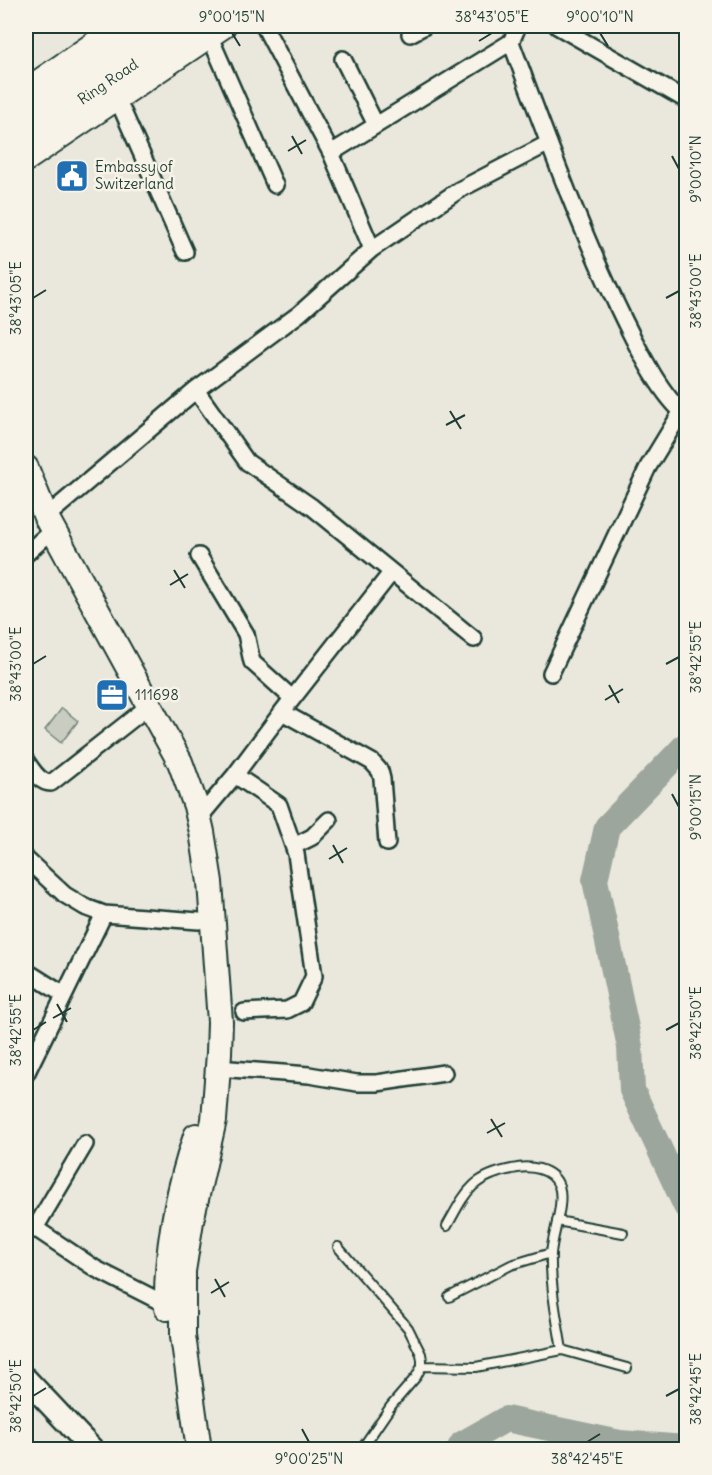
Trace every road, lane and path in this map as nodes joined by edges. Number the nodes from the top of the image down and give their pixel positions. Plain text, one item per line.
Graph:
1 (121, 26) edge
2 (156, 26) edge
3 (264, 26) edge
4 (425, 26) edge
5 (518, 26) edge
6 (557, 26) edge
7 (207, 29) edge
8 (410, 34) dead end
9 (511, 42) junction
10 (343, 59) dead end
11 (26, 91) edge
12 (117, 98) junction
13 (687, 100) edge
14 (26, 113) edge
15 (376, 125) junction
16 (26, 137) edge
17 (549, 143) junction
18 (331, 153) junction
19 (26, 159) edge
20 (275, 185) dead end
21 (372, 249) junction
22 (185, 252) dead end
23 (196, 390) junction
24 (684, 413) edge
25 (26, 468) edge
26 (26, 487) edge
27 (47, 526) junction
28 (26, 554) edge
29 (199, 556) dead end
30 (391, 573) junction
31 (474, 639) dead end
32 (551, 673) dead end
33 (292, 698) junction
34 (282, 712) junction
35 (140, 713) junction
36 (26, 761) edge
37 (235, 775) junction
38 (199, 818) junction
39 (329, 820) dead end
40 (387, 843) dead end
41 (294, 846) junction
42 (26, 859) edge
43 (104, 914) junction
44 (199, 921) junction
45 (26, 971) edge
46 (64, 995) junction
47 (244, 1012) dead end
48 (218, 1068) junction
49 (444, 1073) dead end
50 (26, 1074) edge
51 (85, 1144) dead end
52 (557, 1221) junction
53 (30, 1226) edge
54 (447, 1226) dead end
55 (623, 1233) dead end
56 (338, 1247) dead end
57 (551, 1253) junction
58 (449, 1297) dead end
59 (175, 1303) junction
60 (562, 1350) junction
61 (422, 1366) junction
62 (627, 1368) dead end
63 (26, 1379) edge
64 (93, 1449) edge
65 (187, 1449) edge
66 (200, 1449) edge
67 (361, 1449) edge

1 - 11 main road
2 - 14 highway, Ring Road
3 - 18 street
4 - 8 street
5 - 9 street
6 - 13 street
7 - 12 main road
7 - 16 highway, Ring Road
7 - 20 street
9 - 15 street
9 - 17 street
10 - 15 street
12 - 19 main road
12 - 22 street
15 - 18 street
17 - 21 street
17 - 24 street
18 - 21 street
21 - 23 street
23 - 27 street
23 - 30 street
24 - 32 street
25 - 27 main road
26 - 27 main road
27 - 28 street
27 - 35 main road
27 - 38 main road
29 - 33 street
30 - 31 street
30 - 33 street
33 - 34 street
34 - 37 street
34 - 40 street
35 - 36 street
35 - 44 main road
37 - 38 street
37 - 41 street
38 - 48 main road
39 - 41 street
41 - 47 street
42 - 43 street
43 - 44 street
43 - 46 street
44 - 59 main road
45 - 46 street
46 - 50 street
48 - 49 street
48 - 59 main road
51 - 53 street
52 - 54 lane
52 - 55 lane
52 - 57 lane
53 - 59 street
56 - 61 lane
57 - 58 lane
57 - 60 lane
59 - 65 main road
59 - 66 main road
60 - 61 lane
60 - 62 lane
61 - 67 lane
63 - 64 street

